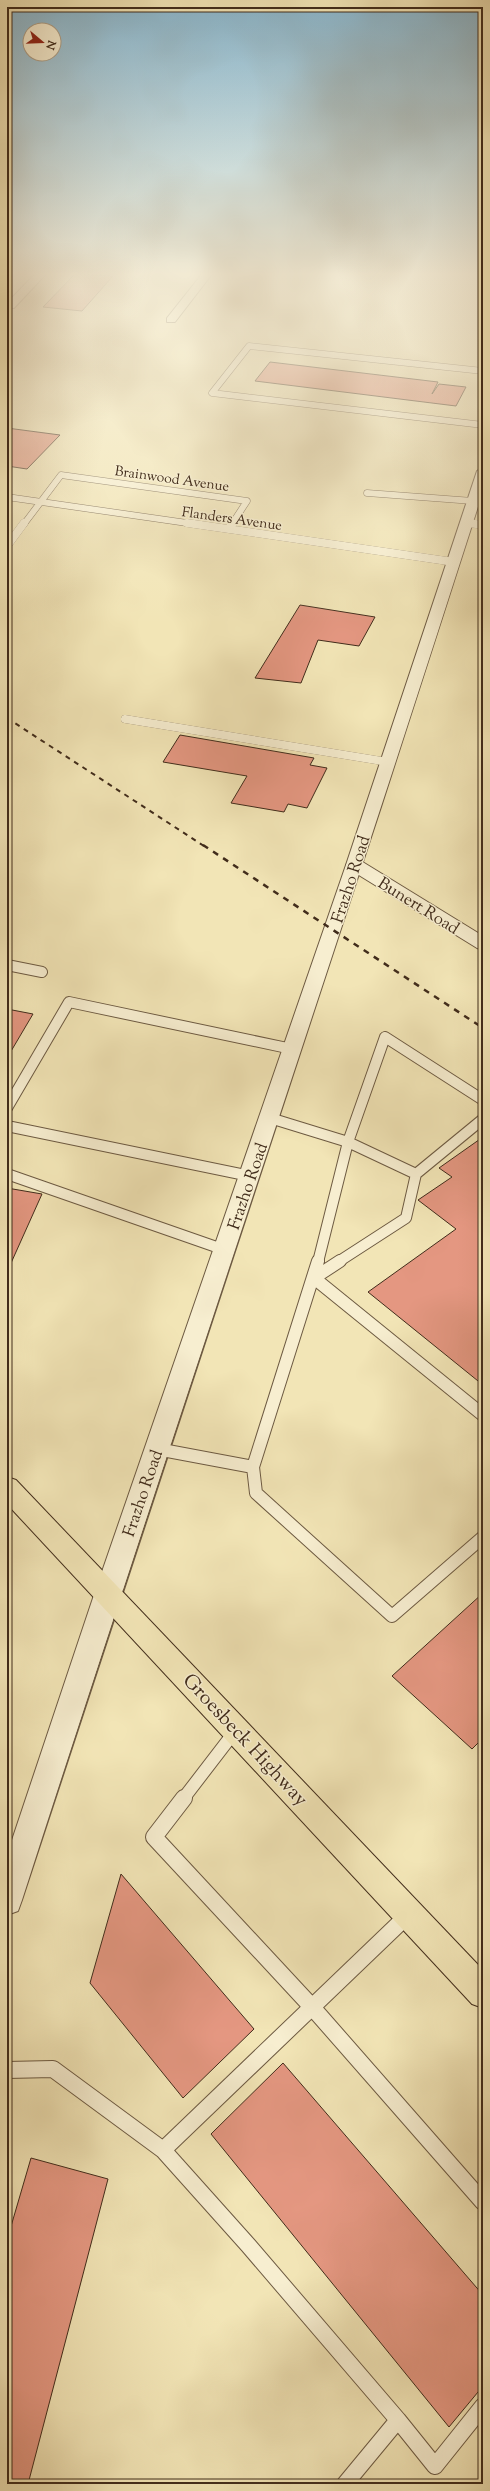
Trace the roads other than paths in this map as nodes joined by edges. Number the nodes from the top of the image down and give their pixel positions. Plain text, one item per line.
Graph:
1 (214, 390) edge
2 (483, 426) edge
3 (483, 471) edge
4 (367, 493) dead end
5 (7, 497) edge
6 (473, 501) junction
7 (41, 502) junction
8 (474, 524) edge
9 (229, 529) junction
10 (7, 546) edge
11 (454, 562) junction
12 (125, 719) dead end
13 (388, 762) junction
14 (355, 865) junction
15 (483, 944) edge
16 (7, 965) edge
17 (42, 972) dead end
18 (292, 1050) junction
19 (483, 1100) edge
20 (7, 1108) edge
21 (270, 1118) junction
22 (483, 1119) edge
23 (7, 1126) edge
24 (348, 1142) junction
25 (7, 1174) edge
26 (416, 1174) junction
27 (250, 1176) junction
28 (225, 1250) junction
29 (314, 1278) junction
30 (483, 1415) edge
31 (157, 1449) junction
32 (253, 1467) junction
33 (7, 1488) edge
34 (483, 1537) edge
35 (108, 1592) junction
36 (237, 1730) junction
37 (13, 1860) edge
38 (7, 1900) edge
39 (409, 1914) junction
40 (483, 1993) edge
41 (312, 2007) junction
42 (7, 2070) edge
43 (163, 2150) junction
44 (483, 2202) edge
45 (483, 2406) edge
46 (398, 2420) junction
47 (345, 2484) edge

1 - 2 lane
3 - 6 street, Frazho Road
4 - 6 lane
5 - 7 lane, Flanders Avenue
6 - 8 street, Frazho Road
7 - 9 lane, Flanders Avenue
7 - 9 lane, Brainwood Avenue
7 - 10 lane
8 - 11 street, Frazho Road
9 - 11 lane, Flanders Avenue
11 - 13 street, Frazho Road
12 - 13 lane
13 - 14 street, Frazho Road
14 - 15 street, Bunert Road
14 - 18 street, Frazho Road
16 - 17 lane
18 - 20 lane
18 - 21 street, Frazho Road
19 - 24 lane
21 - 24 lane
21 - 27 street, Frazho Road
22 - 26 lane
23 - 27 lane
24 - 26 lane
24 - 29 lane
25 - 28 lane
26 - 29 lane
27 - 28 street, Frazho Road
28 - 31 street, Frazho Road
29 - 30 lane
29 - 32 lane
31 - 32 lane
31 - 35 street, Frazho Road
32 - 34 lane
33 - 35 main road, Groesbeck Highway
35 - 36 main road, Groesbeck Highway
35 - 37 street, Frazho Road
36 - 39 main road, Groesbeck Highway
36 - 41 lane
37 - 38 street, Frazho Road
39 - 40 main road, Groesbeck Highway
39 - 41 lane
41 - 43 lane
41 - 44 lane
42 - 43 lane
43 - 46 lane
45 - 46 lane
46 - 47 lane

